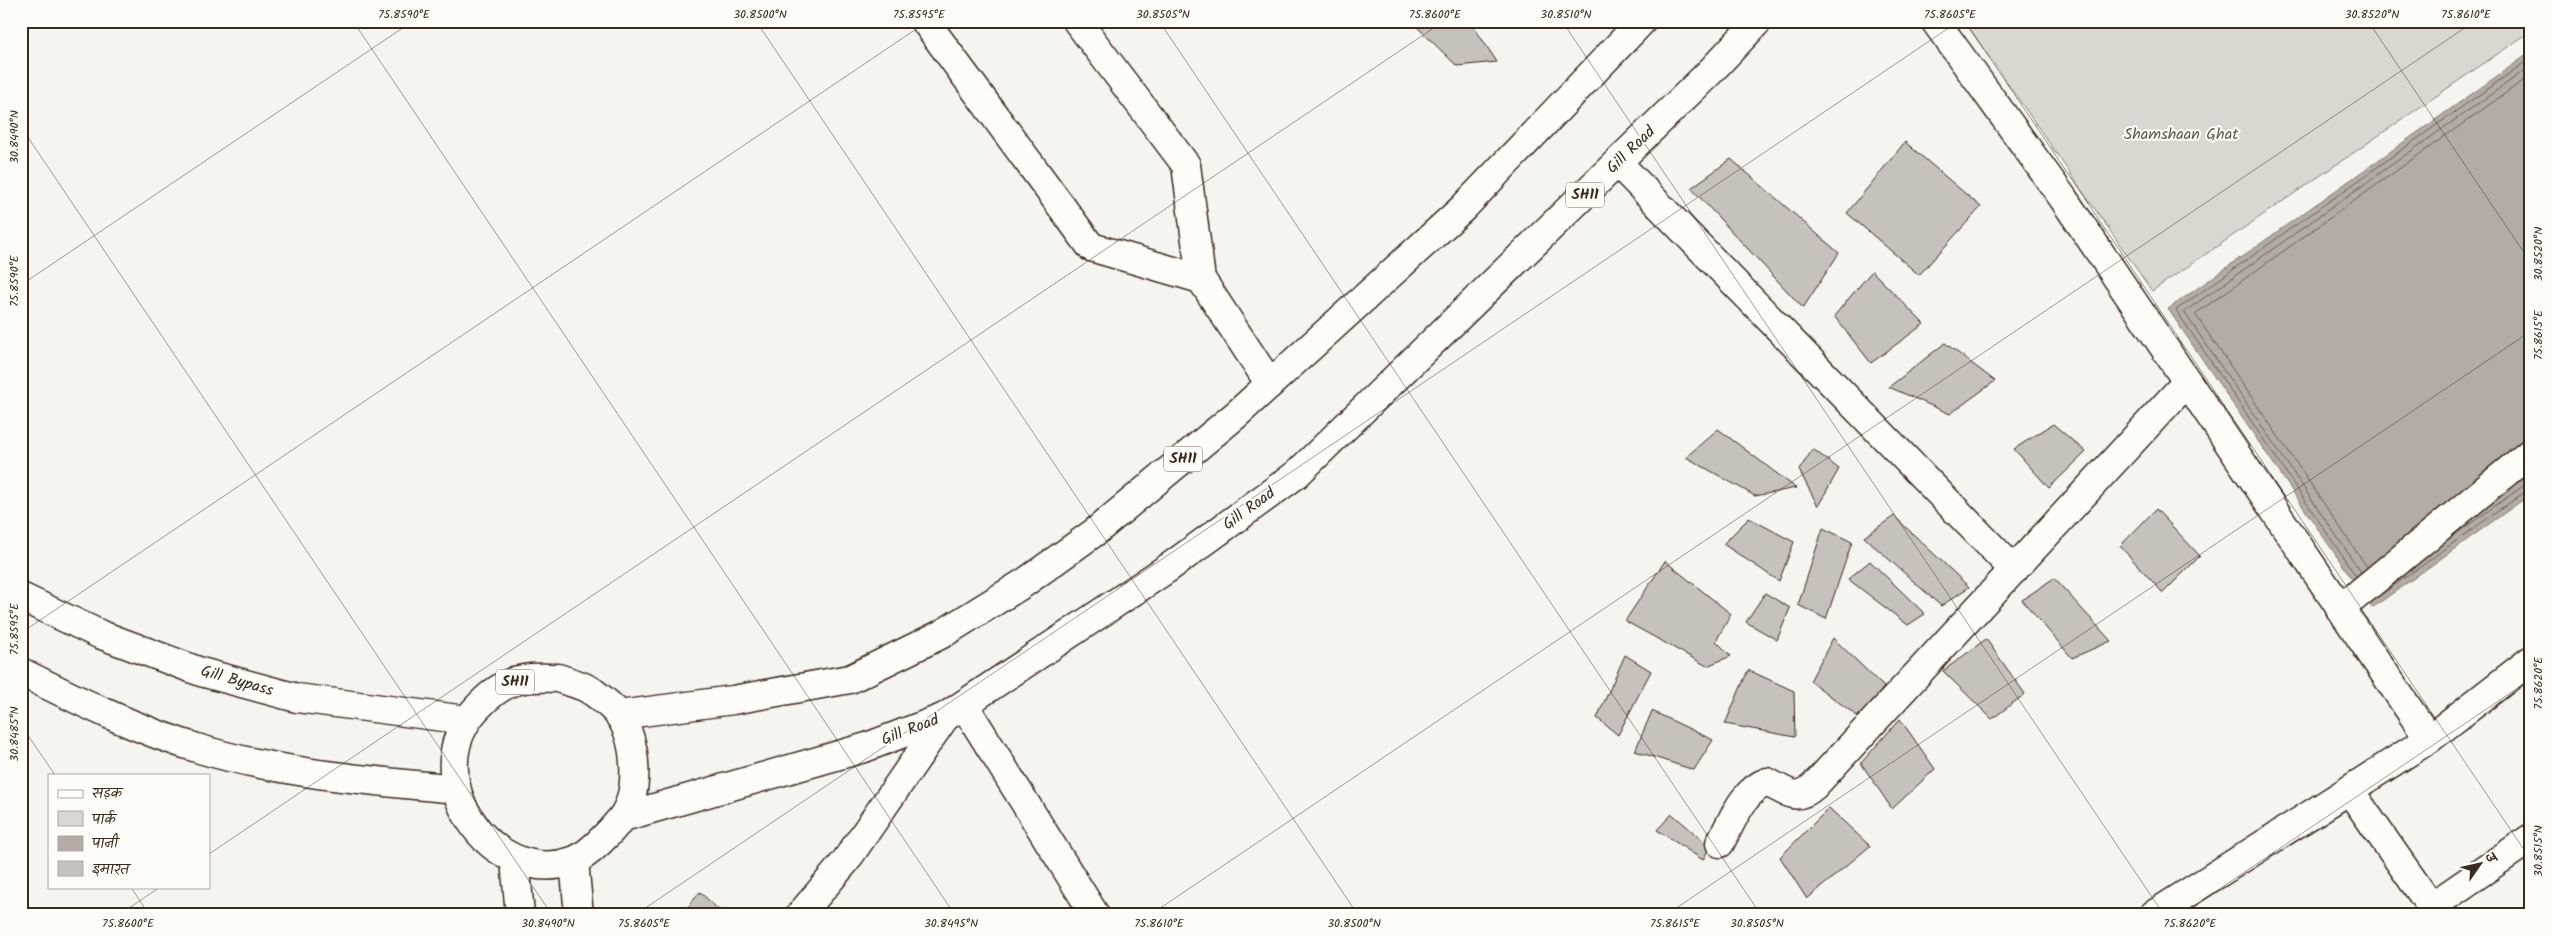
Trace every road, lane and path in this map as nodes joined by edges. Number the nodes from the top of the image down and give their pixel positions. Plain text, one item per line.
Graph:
1 (925, 21) edge
2 (1077, 21) edge
3 (1642, 21) edge
4 (1758, 21) edge
5 (1935, 21) edge
6 (1618, 163) junction
7 (1201, 279) junction
8 (2187, 382) junction
9 (1270, 384) junction
10 (2531, 452) edge
11 (2014, 570) junction
12 (21, 597) edge
13 (2340, 609) junction
14 (2531, 660) edge
15 (21, 672) edge
16 (954, 711) junction
17 (619, 715) junction
18 (466, 720) junction
19 (2429, 739) junction
20 (455, 789) junction
21 (2350, 790) junction
22 (623, 817) junction
23 (2531, 838) edge
24 (1720, 843) dead end
25 (515, 860) junction
26 (574, 861) junction
27 (2434, 911) edge
28 (520, 915) edge
29 (579, 915) edge
30 (800, 915) edge
31 (1095, 915) edge
32 (2153, 915) edge

1 - 7 main road
2 - 7 main road
3 - 9 main road, SH11
4 - 6 main road, Gill Road / SH11
5 - 8 main road
6 - 11 main road
6 - 16 main road, Gill Road / SH11
7 - 9 main road
8 - 11 main road
8 - 13 main road
9 - 17 main road, SH11
10 - 13 main road
11 - 24 main road
12 - 18 main road, Gill Bypass
13 - 19 main road
14 - 19 main road
15 - 20 main road
16 - 22 main road, Gill Road / SH11
16 - 30 main road, SH11
16 - 31 main road
17 - 18 main road, SH11
17 - 22 main road, SH11
18 - 20 main road, SH11
19 - 21 main road
20 - 25 main road, SH11
21 - 27 main road
21 - 32 main road
22 - 26 main road, SH11
23 - 27 main road
25 - 26 main road, SH11
25 - 28 main road
26 - 29 main road

